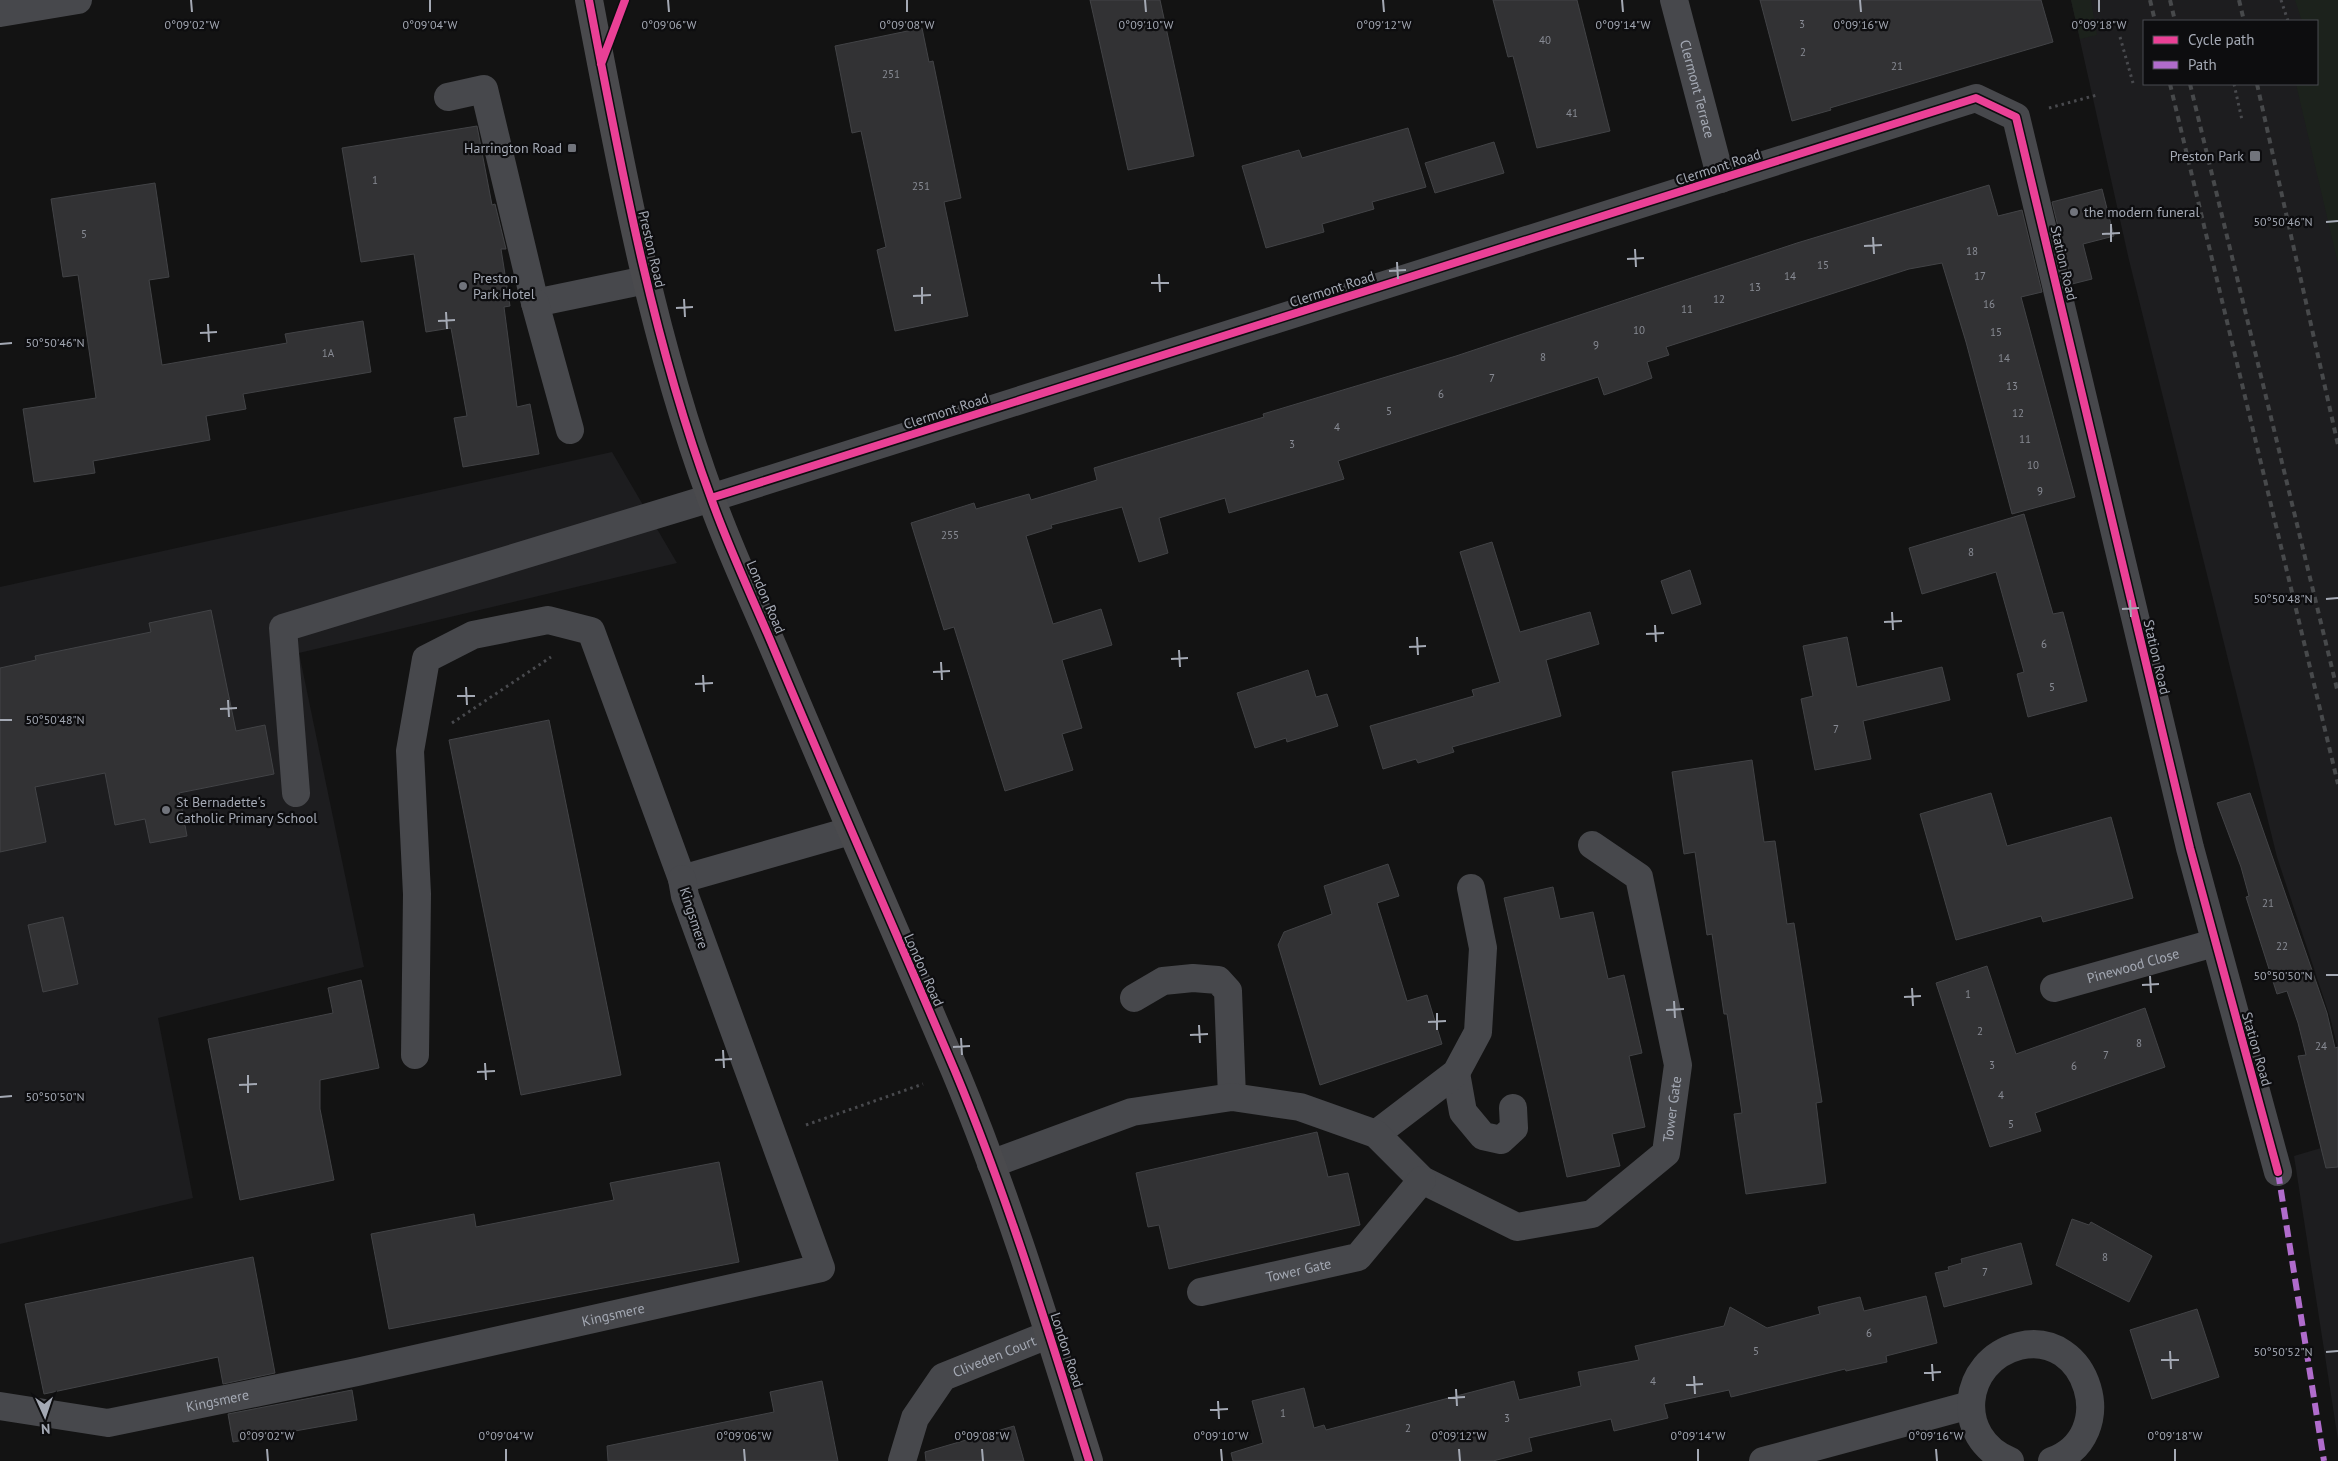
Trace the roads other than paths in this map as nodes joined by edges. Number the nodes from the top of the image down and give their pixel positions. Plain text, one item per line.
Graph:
1 (78, 0) edge
2 (589, 0) edge
3 (1674, 0) edge
4 (0, 13) edge
5 (448, 97) dead end
6 (2016, 117) joint
7 (1722, 179) junction
8 (646, 280) junction
9 (535, 304) junction
10 (570, 430) dead end
11 (711, 498) junction
12 (296, 793) dead end
13 (850, 831) junction
14 (1592, 845) dead end
15 (682, 880) junction
16 (1471, 888) dead end
17 (2214, 943) junction
18 (2054, 988) dead end
19 (1134, 998) dead end
20 (415, 1055) dead end
21 (1456, 1074) junction
22 (1232, 1097) junction
23 (1513, 1108) dead end
24 (1376, 1134) junction
25 (992, 1164) junction
26 (2278, 1172) dead end
27 (1422, 1180) junction
28 (1201, 1292) dead end
29 (1050, 1334) junction
30 (1970, 1404) junction
31 (0, 1406) edge
32 (902, 1461) edge
33 (1089, 1461) edge
34 (1763, 1461) edge
35 (2010, 1461) edge
36 (2052, 1461) edge

1 - 4 street
2 - 8 highway, Preston Road
3 - 7 street, Clermont Terrace
5 - 9 street
6 - 7 street, Clermont Road
6 - 17 street, Station Road
7 - 11 street, Clermont Road
8 - 9 street
8 - 11 highway, Preston Road
9 - 10 street
11 - 12 street, Clermont Road
11 - 13 highway, London Road
13 - 15 street, Kingsmere
13 - 25 highway, London Road
14 - 27 street, Tower Gate
15 - 20 street, Kingsmere
15 - 31 street, Kingsmere
16 - 21 street
17 - 18 street, Pinewood Close
17 - 26 street, Station Road
19 - 22 street
21 - 23 street
21 - 24 street
22 - 24 street, Tower Gate
22 - 25 street, Tower Gate
24 - 27 street, Tower Gate
25 - 29 highway, London Road
27 - 28 street, Tower Gate
29 - 32 street, Cliveden Court
29 - 33 highway, London Road
30 - 34 street
30 - 35 street
30 - 36 street

